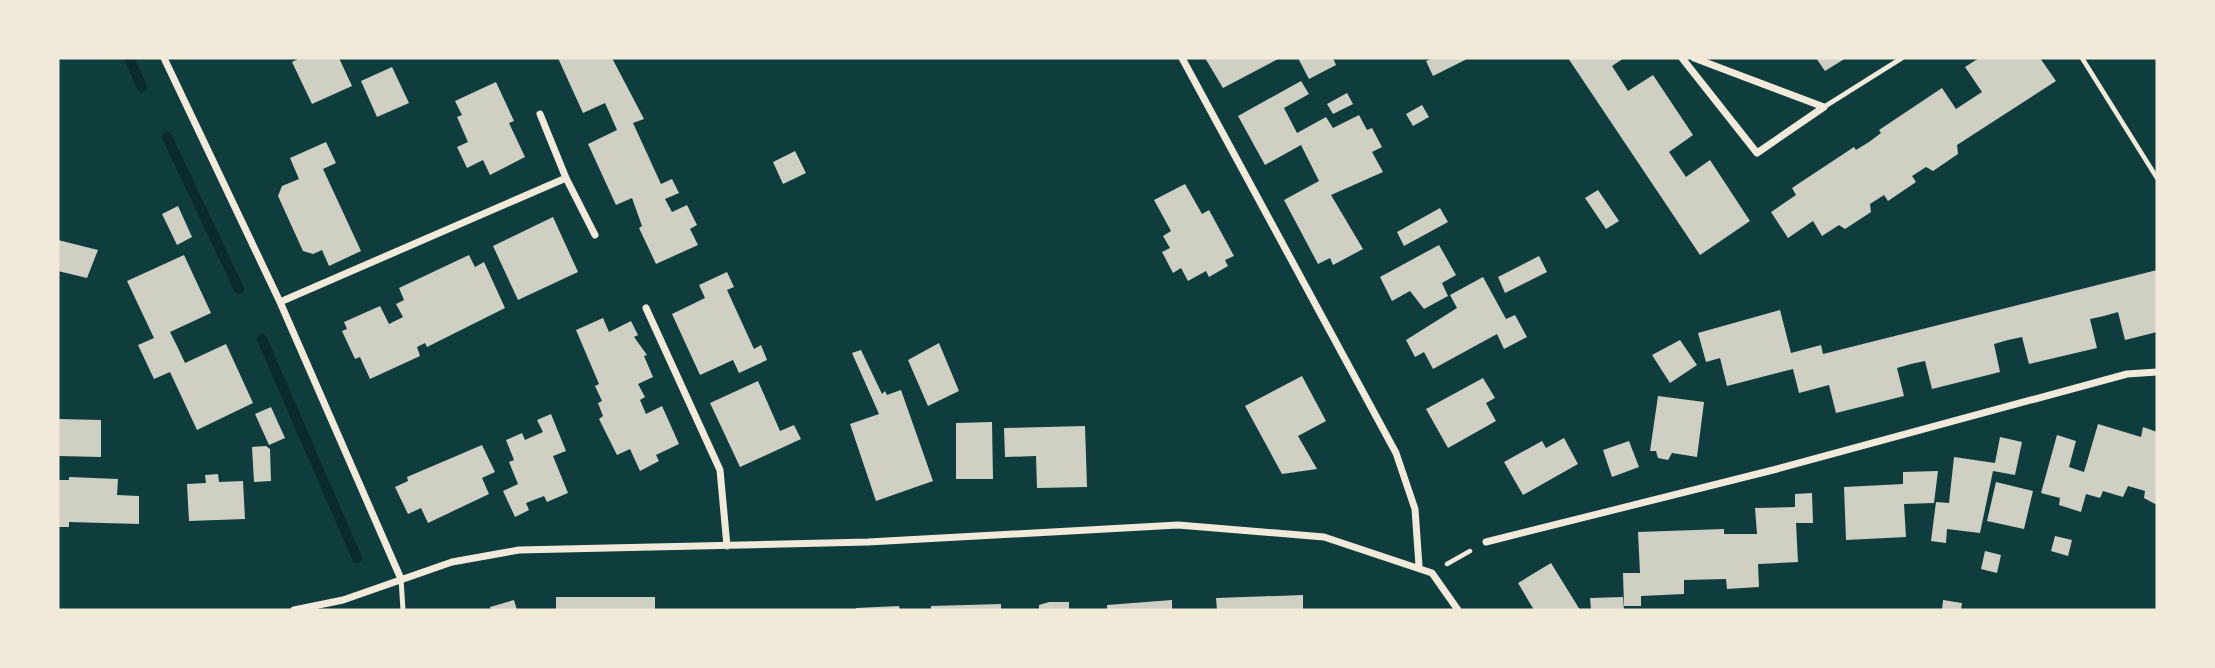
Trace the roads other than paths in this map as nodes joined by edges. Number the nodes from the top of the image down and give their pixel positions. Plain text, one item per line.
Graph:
1 (164, 58) edge
2 (1182, 58) edge
3 (1682, 58) edge
4 (1694, 58) edge
5 (1902, 58) edge
6 (1824, 107) junction
7 (540, 114) dead end
8 (566, 178) junction
9 (595, 235) dead end
10 (280, 302) junction
11 (646, 308) dead end
12 (2157, 372) edge
13 (1486, 542) road end
14 (727, 546) junction
15 (1419, 566) junction
16 (401, 579) junction
17 (294, 610) edge
18 (403, 610) edge
19 (1458, 610) edge

1 - 10 street
2 - 15 street
3 - 6 street
4 - 6 street
5 - 6 lane
7 - 8 street
8 - 9 street
8 - 10 street
10 - 16 street
11 - 14 street
12 - 13 street
14 - 15 street
14 - 16 street
15 - 19 street
16 - 17 street
16 - 18 lane

